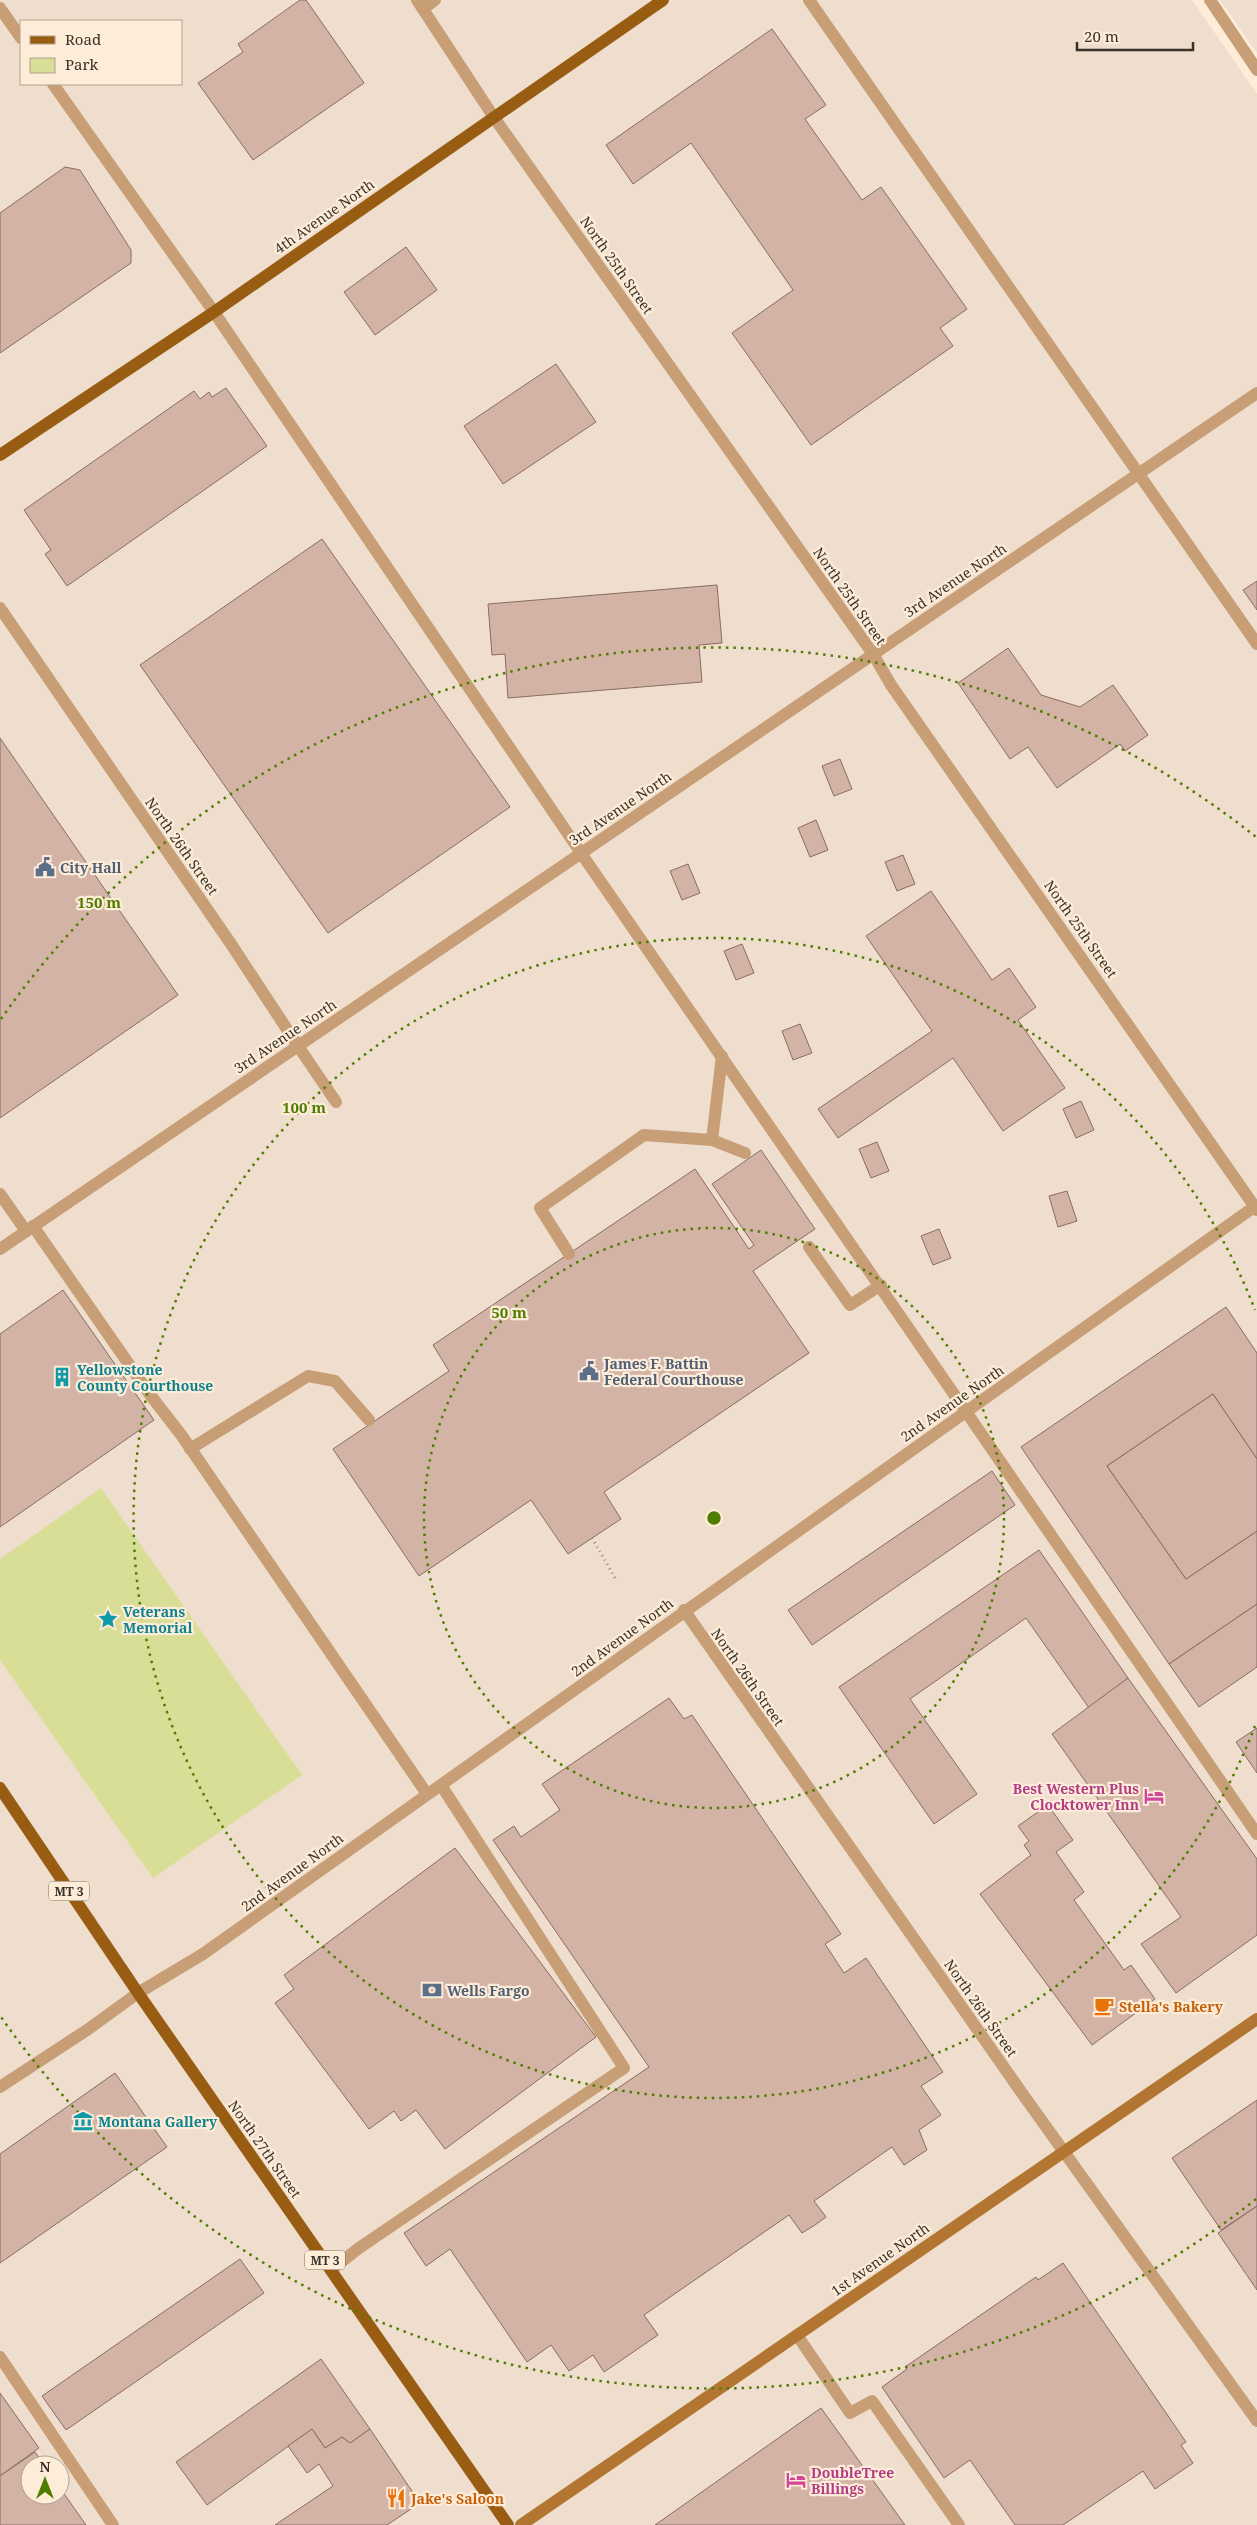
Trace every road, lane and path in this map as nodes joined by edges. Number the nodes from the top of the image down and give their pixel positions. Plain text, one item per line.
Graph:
1 (435, 0) edge
2 (663, 0) edge
3 (809, 0) edge
4 (1210, 0) edge
5 (420, 5) edge
6 (0, 8) edge
7 (20, 37) edge
8 (1257, 70) edge
9 (54, 85) edge
10 (493, 116) junction
11 (214, 312) junction
12 (1257, 393) edge
13 (0, 455) edge
14 (1139, 473) junction
15 (0, 608) edge
16 (1257, 644) edge
17 (873, 654) junction
18 (581, 853) junction
19 (298, 1046) junction
20 (722, 1056) junction
21 (336, 1102) dead end
22 (712, 1140) junction
23 (745, 1153) dead end
24 (0, 1194) edge
25 (1256, 1207) edge
26 (30, 1229) junction
27 (809, 1247) dead end
28 (0, 1249) edge
29 (569, 1254) dead end
30 (880, 1285) junction
31 (967, 1410) junction
32 (369, 1420) dead end
33 (190, 1449) junction
34 (592, 1538) dead end
35 (615, 1578) dead end
36 (684, 1610) junction
37 (441, 1784) junction
38 (0, 1788) edge
39 (427, 1794) junction
40 (1257, 1834) edge
41 (138, 1993) junction
42 (1257, 2019) edge
43 (0, 2086) edge
44 (1064, 2151) junction
45 (332, 2270) junction
46 (797, 2335) junction
47 (0, 2357) edge
48 (1257, 2420) edge
49 (113, 2525) edge
50 (508, 2525) edge
51 (521, 2525) edge
52 (959, 2525) edge

1 - 5 street
2 - 10 main road, 4th Avenue North
3 - 14 street
4 - 8 street
5 - 10 street, North 25th Street
6 - 7 street
9 - 11 street
10 - 11 main road, 4th Avenue North
10 - 17 street, North 25th Street
11 - 13 main road, 4th Avenue North
11 - 18 street
12 - 14 street, 3rd Avenue North
14 - 16 street
14 - 17 street, 3rd Avenue North
15 - 19 street, North 26th Street
17 - 18 street, 3rd Avenue North
17 - 25 street, North 25th Street
18 - 19 street, 3rd Avenue North
18 - 20 street
19 - 21 street, North 26th Street
19 - 26 street, 3rd Avenue North
20 - 22 street
20 - 30 street
22 - 23 street
22 - 29 street
24 - 26 street
25 - 31 street, 2nd Avenue North
26 - 28 street, 3rd Avenue North
26 - 33 street
27 - 30 street
30 - 31 street
31 - 36 street, 2nd Avenue North
31 - 40 street
32 - 33 street
33 - 39 street
34 - 35 path
36 - 37 street, 2nd Avenue North
36 - 44 street, North 26th Street
37 - 39 street, 2nd Avenue North
37 - 45 street
38 - 41 main road, North 27th Street / MT 3
39 - 41 street, 2nd Avenue North
41 - 43 street, 2nd Avenue North
41 - 45 main road, North 27th Street / MT 3
42 - 44 main road, 1st Avenue North
44 - 46 main road, 1st Avenue North
44 - 48 street, North 26th Street
45 - 50 main road, North 27th Street / MT 3
46 - 51 main road, 1st Avenue North
46 - 52 street
47 - 49 street

